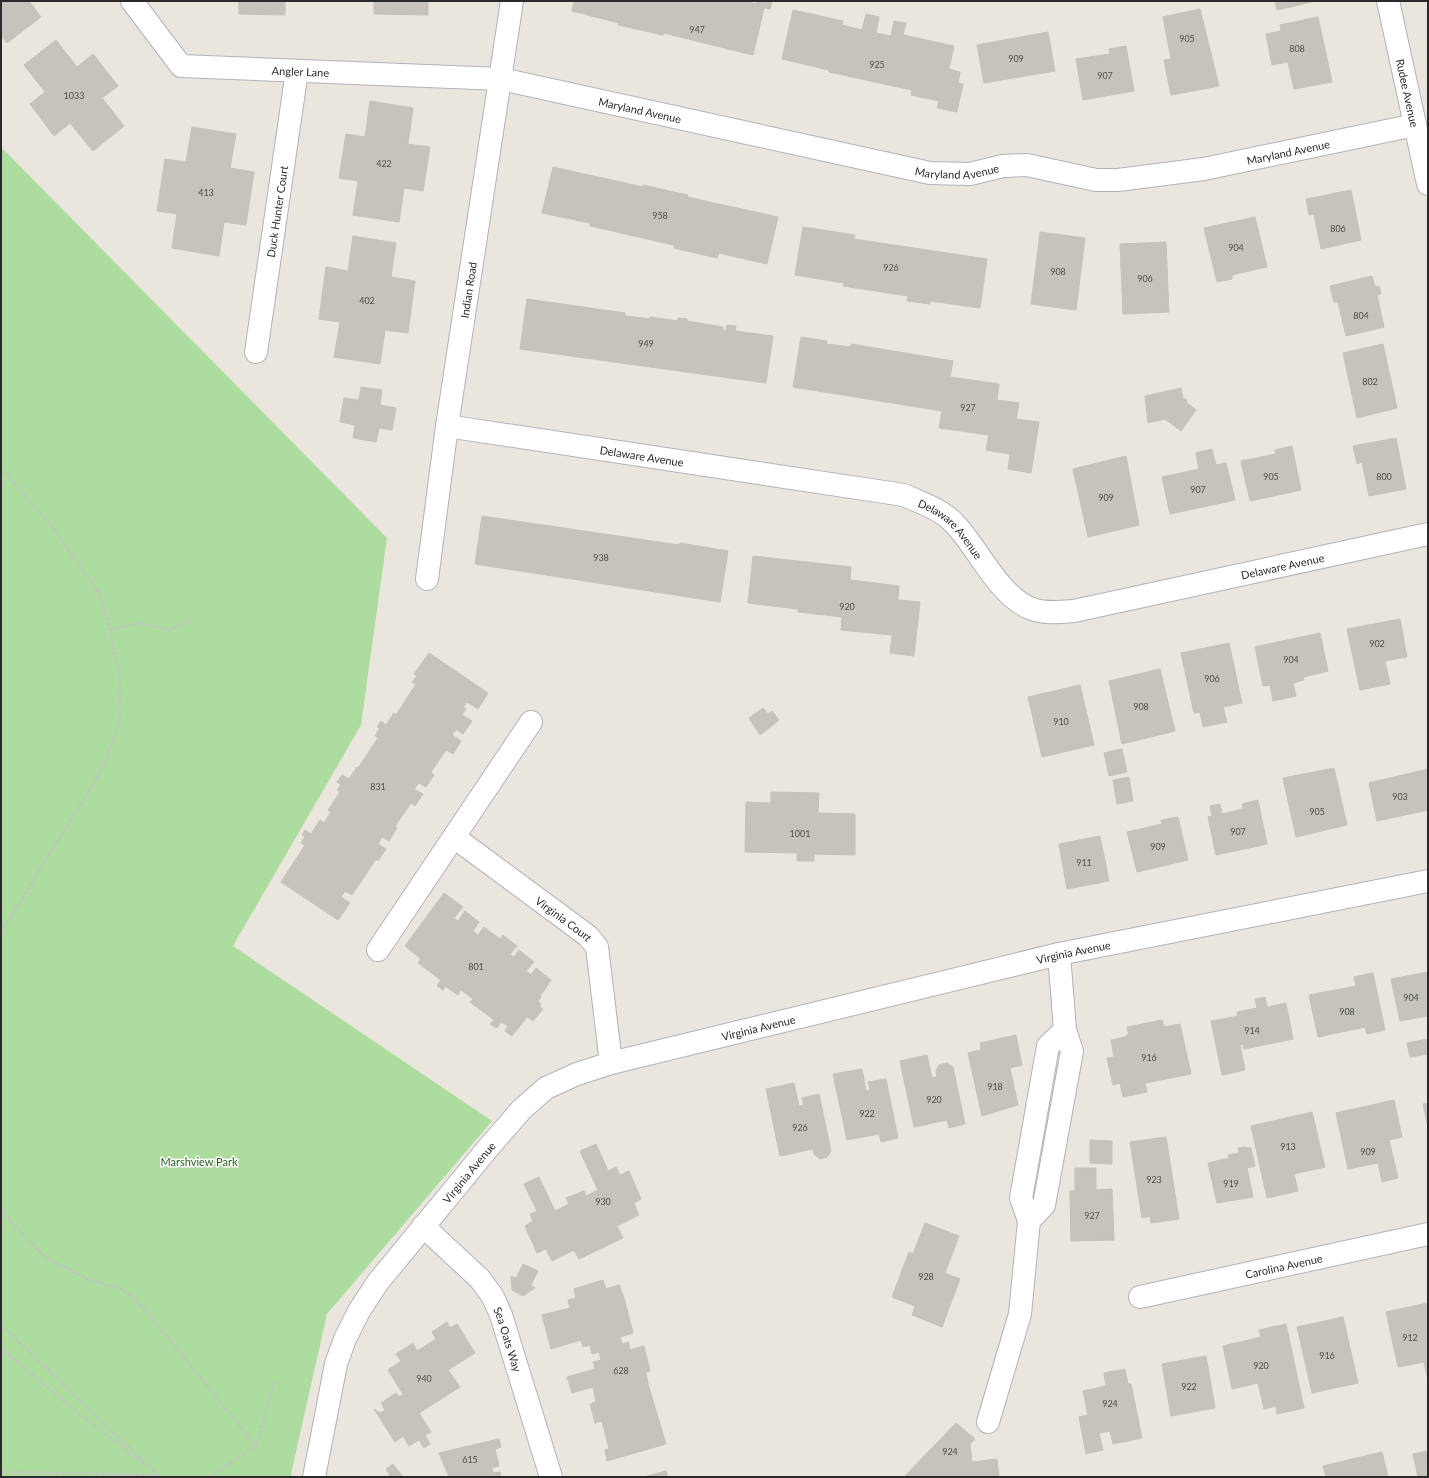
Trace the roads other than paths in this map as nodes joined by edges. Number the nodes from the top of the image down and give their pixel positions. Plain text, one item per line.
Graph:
1 (132, 1) edge
2 (512, 1) edge
3 (1388, 1) edge
4 (297, 71) junction
5 (501, 79) junction
6 (1415, 125) junction
7 (1428, 184) edge
8 (256, 352) dead end
9 (447, 426) junction
10 (1428, 534) edge
11 (427, 579) dead end
12 (531, 722) dead end
13 (454, 837) junction
14 (1428, 881) edge
15 (378, 950) dead end
16 (1059, 954) junction
17 (611, 1063) junction
18 (423, 1226) junction
19 (1428, 1234) edge
20 (1140, 1297) dead end
21 (988, 1422) dead end
22 (314, 1477) edge
23 (551, 1477) edge

1 - 4 street, Angler Lane
2 - 5 street, Indian Road
3 - 6 street, Rudee Avenue
4 - 5 street, Angler Lane
4 - 8 street, Duck Hunter Court
5 - 6 street, Maryland Avenue
5 - 9 street, Indian Road
6 - 7 street, Rudee Avenue
9 - 10 street, Delaware Avenue
9 - 11 street, Indian Road
12 - 13 street
13 - 15 street
13 - 17 street, Virginia Court
14 - 16 street, Virginia Avenue
16 - 17 street, Virginia Avenue
16 - 21 street
17 - 18 street, Virginia Avenue
18 - 22 street, Virginia Avenue
18 - 23 street, Sea Oats Way
19 - 20 street, Carolina Avenue

